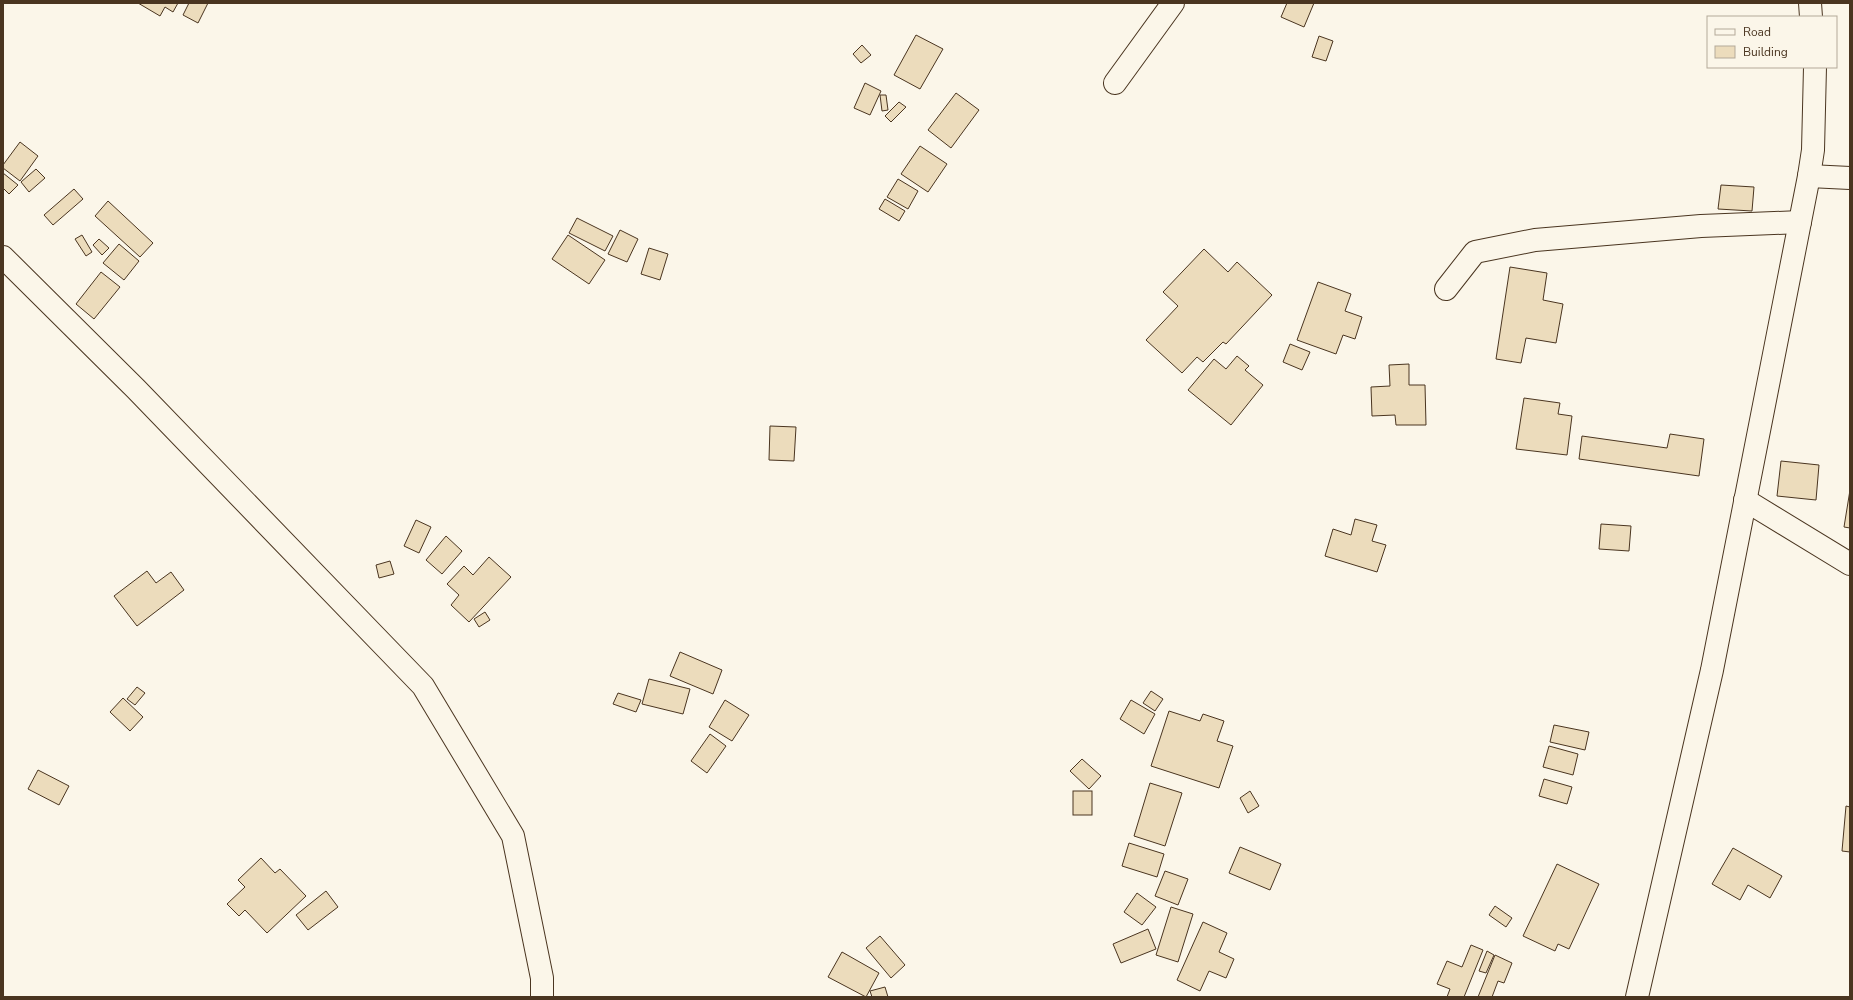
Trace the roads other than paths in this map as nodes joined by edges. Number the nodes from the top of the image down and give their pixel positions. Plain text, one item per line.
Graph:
1 (1173, 3) edge
2 (1810, 3) edge
3 (1811, 16) edge
4 (1815, 68) edge
5 (1115, 83) dead end
6 (1809, 176) junction
7 (1850, 178) edge
8 (1800, 222) junction
9 (3, 257) edge
10 (1446, 289) dead end
11 (1745, 500) junction
12 (1850, 564) edge
13 (542, 997) edge
14 (1637, 997) edge

1 - 5 street
2 - 3 street
4 - 6 street
6 - 7 street
6 - 8 street
8 - 10 street
8 - 11 street
9 - 13 street
11 - 12 street
11 - 14 street

